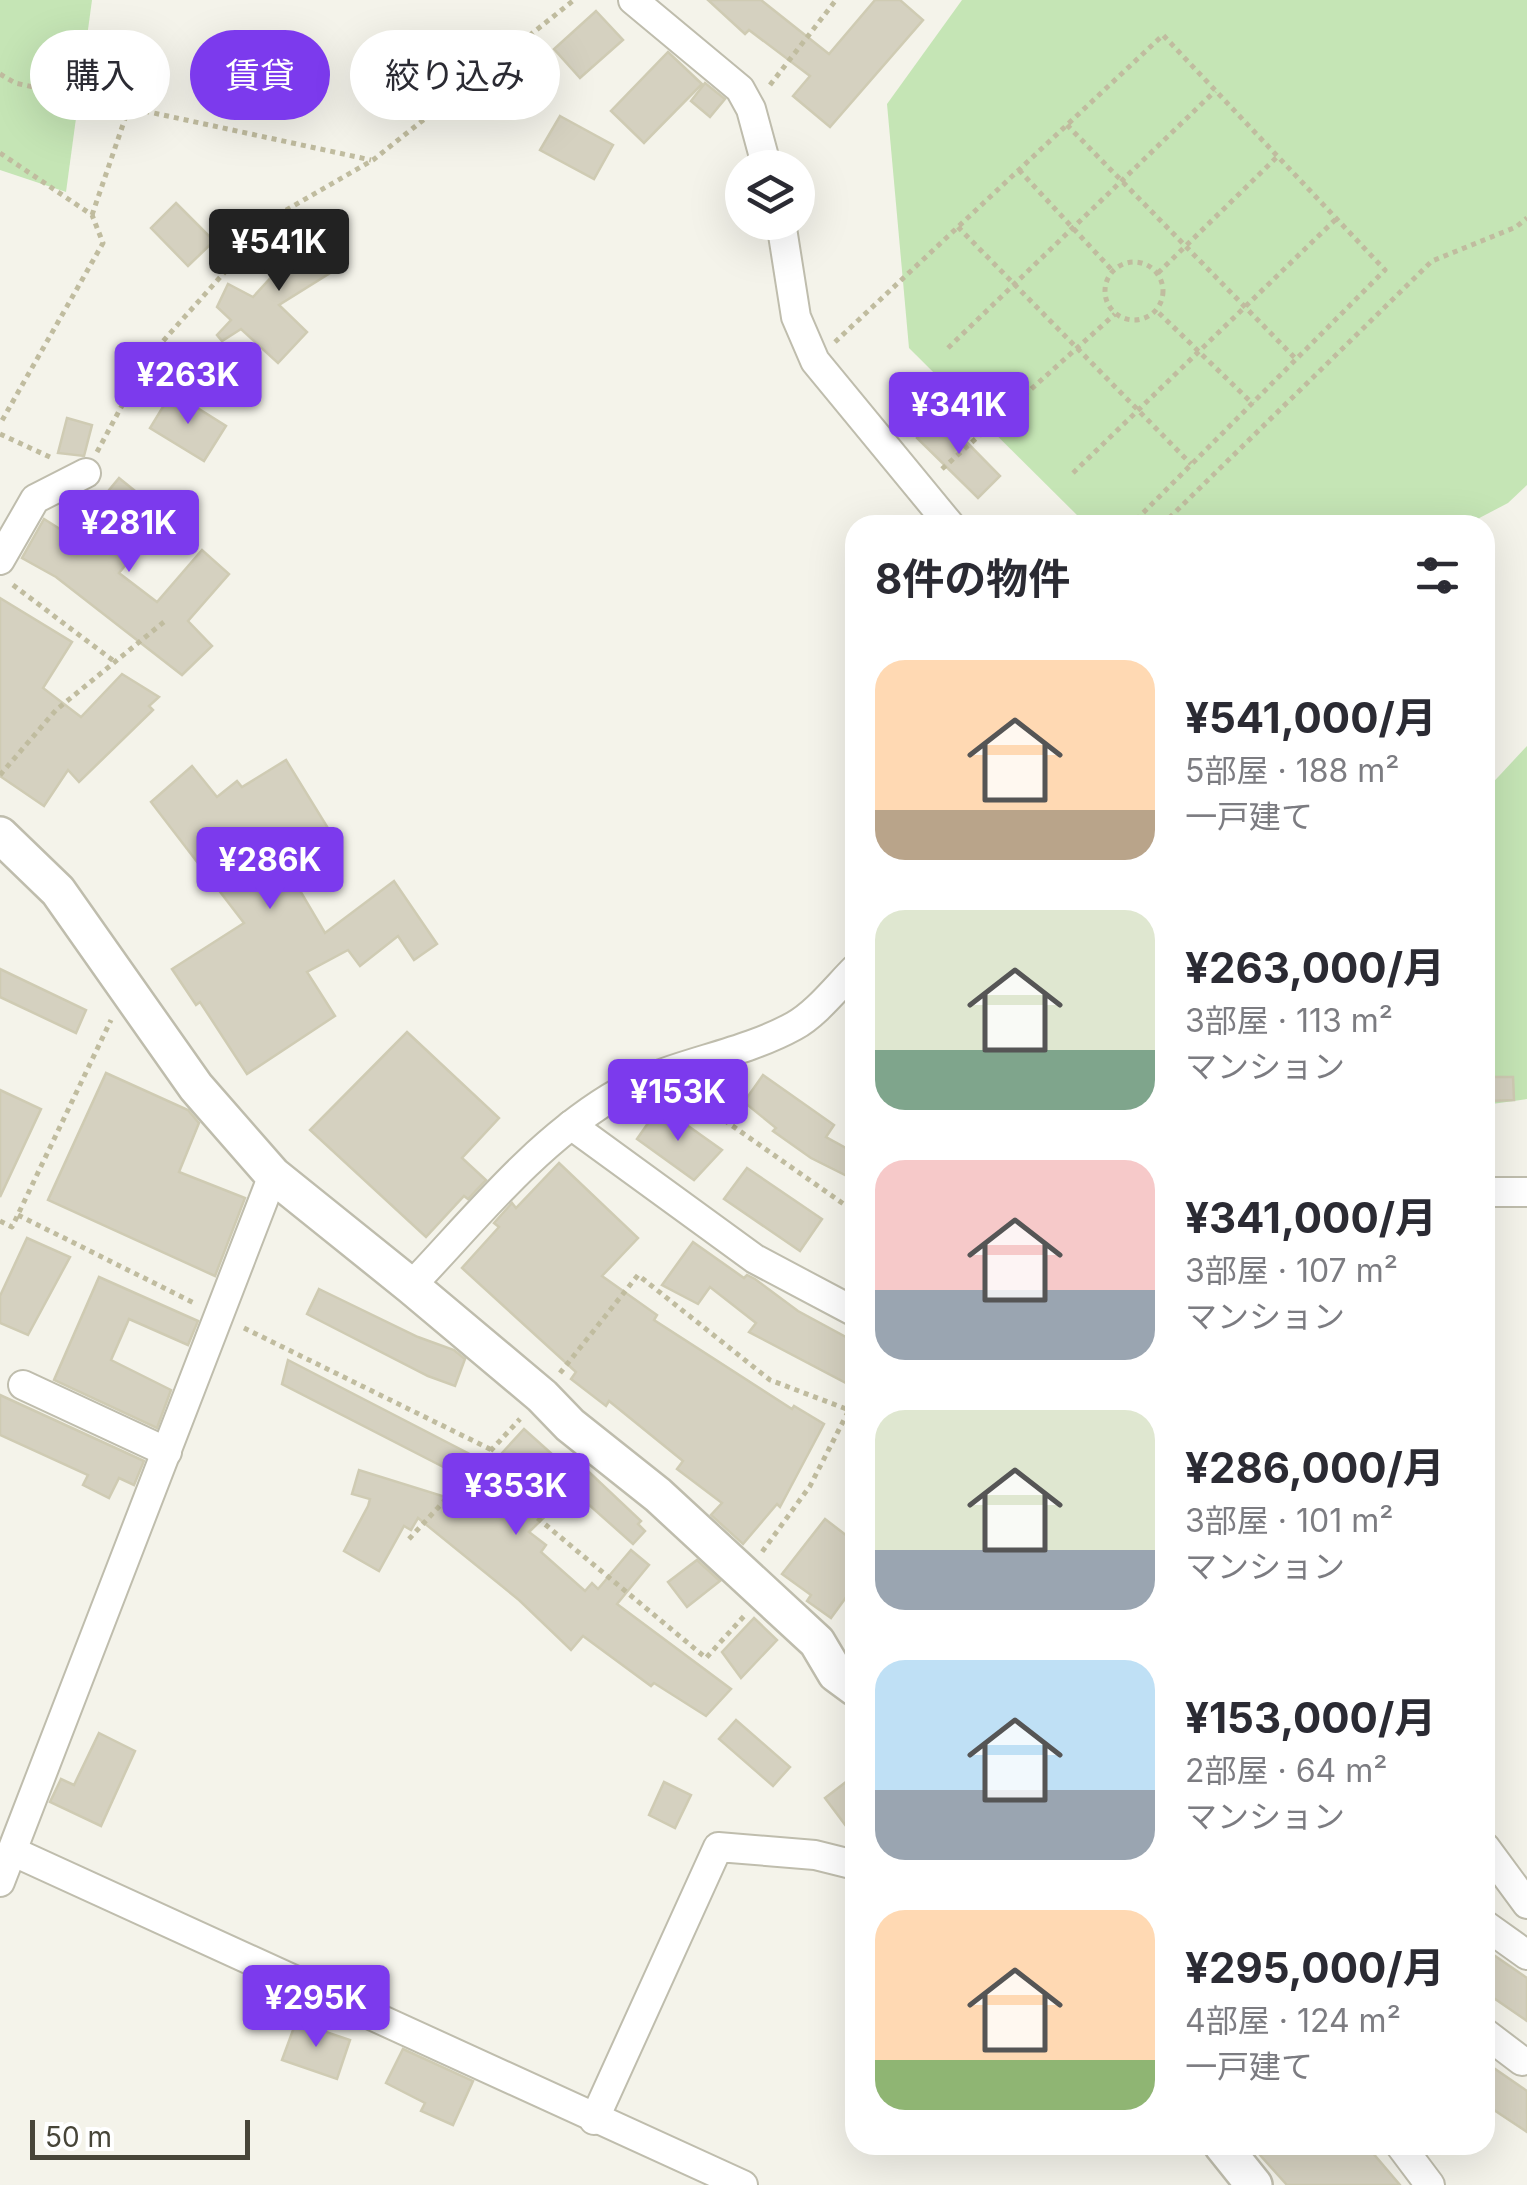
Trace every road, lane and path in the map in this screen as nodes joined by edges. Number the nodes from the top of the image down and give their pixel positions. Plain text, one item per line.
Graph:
1 (574, 0) edge
2 (633, 0) edge
3 (836, 0) edge
4 (0, 74) edge
5 (30, 86) edge
6 (1215, 91) junction
7 (751, 109) junction
8 (170, 116) edge
9 (125, 120) edge
10 (1067, 126) junction
11 (763, 150) edge
12 (0, 153) edge
13 (1278, 156) junction
14 (373, 160) junction
15 (1019, 170) junction
16 (92, 215) junction
17 (1527, 218) edge
18 (1336, 219) junction
19 (958, 227) junction
20 (783, 240) edge
21 (1110, 269) dead end
22 (1158, 274) junction
23 (1159, 313) dead end
24 (1115, 314) junction
25 (948, 348) dead end
26 (1296, 360) junction
27 (815, 361) junction
28 (1252, 404) junction
29 (0, 424) edge
30 (0, 434) edge
31 (1191, 465) junction
32 (86, 473) junction
33 (1073, 473) dead end
34 (918, 489) junction
35 (941, 515) edge
36 (1141, 515) edge
37 (1172, 515) edge
38 (0, 560) edge
39 (0, 575) edge
40 (165, 621) dead end
41 (115, 662) junction
42 (0, 775) edge
43 (0, 835) edge
44 (845, 980) edge
45 (126, 988) junction
46 (679, 1069) junction
47 (570, 1125) junction
48 (273, 1175) junction
49 (1495, 1192) edge
50 (1527, 1192) edge
51 (845, 1205) edge
52 (18, 1215) junction
53 (0, 1221) edge
54 (412, 1286) junction
55 (845, 1307) edge
56 (220, 1316) junction
57 (24, 1385) dead end
58 (542, 1396) junction
59 (845, 1409) edge
60 (845, 1416) edge
61 (492, 1450) junction
62 (167, 1452) junction
63 (476, 1467) junction
64 (409, 1539) dead end
65 (755, 1584) junction
66 (845, 1681) edge
67 (14, 1852) junction
68 (1495, 1861) edge
69 (845, 1862) edge
70 (0, 1882) edge
71 (1527, 1904) edge
72 (1495, 1933) edge
73 (1527, 1954) edge
74 (1495, 2041) edge
75 (1522, 2061) dead end
76 (594, 2120) junction
77 (1230, 2155) edge
78 (1408, 2155) edge
79 (743, 2185) edge
80 (1254, 2185) edge
81 (1430, 2185) edge

1 - 14 path
2 - 7 street
3 - 7 path
4 - 5 path
6 - 10 path
6 - 13 path
6 - 25 path
7 - 11 street
8 - 14 path
9 - 16 path
10 - 15 path
10 - 26 path
12 - 16 path
13 - 18 path
13 - 22 path
14 - 32 path
15 - 19 path
15 - 21 path
16 - 29 path
17 - 37 path
18 - 26 path
18 - 33 path
19 - 27 path
19 - 31 path
20 - 27 street
22 - 24 path
22 - 24 path
23 - 28 path
24 - 34 path
26 - 28 path
27 - 34 street
28 - 31 path
30 - 32 path
31 - 36 path
32 - 38 street
34 - 35 street
39 - 41 path
40 - 41 path
41 - 42 path
43 - 45 street
44 - 46 street
45 - 48 street
45 - 52 path
46 - 47 street
46 - 51 path
47 - 54 street
47 - 55 street
48 - 54 street
48 - 56 street
49 - 50 street
52 - 53 path
52 - 56 path
54 - 58 street
56 - 61 path
56 - 62 street
57 - 62 street
58 - 59 path
58 - 61 path
58 - 65 street
60 - 65 path
61 - 63 path
62 - 67 street
63 - 64 path
63 - 65 path
65 - 66 street
67 - 70 street
67 - 76 street
68 - 71 street
69 - 76 street
72 - 73 street
74 - 75 street
76 - 79 street
77 - 80 street
78 - 81 street

